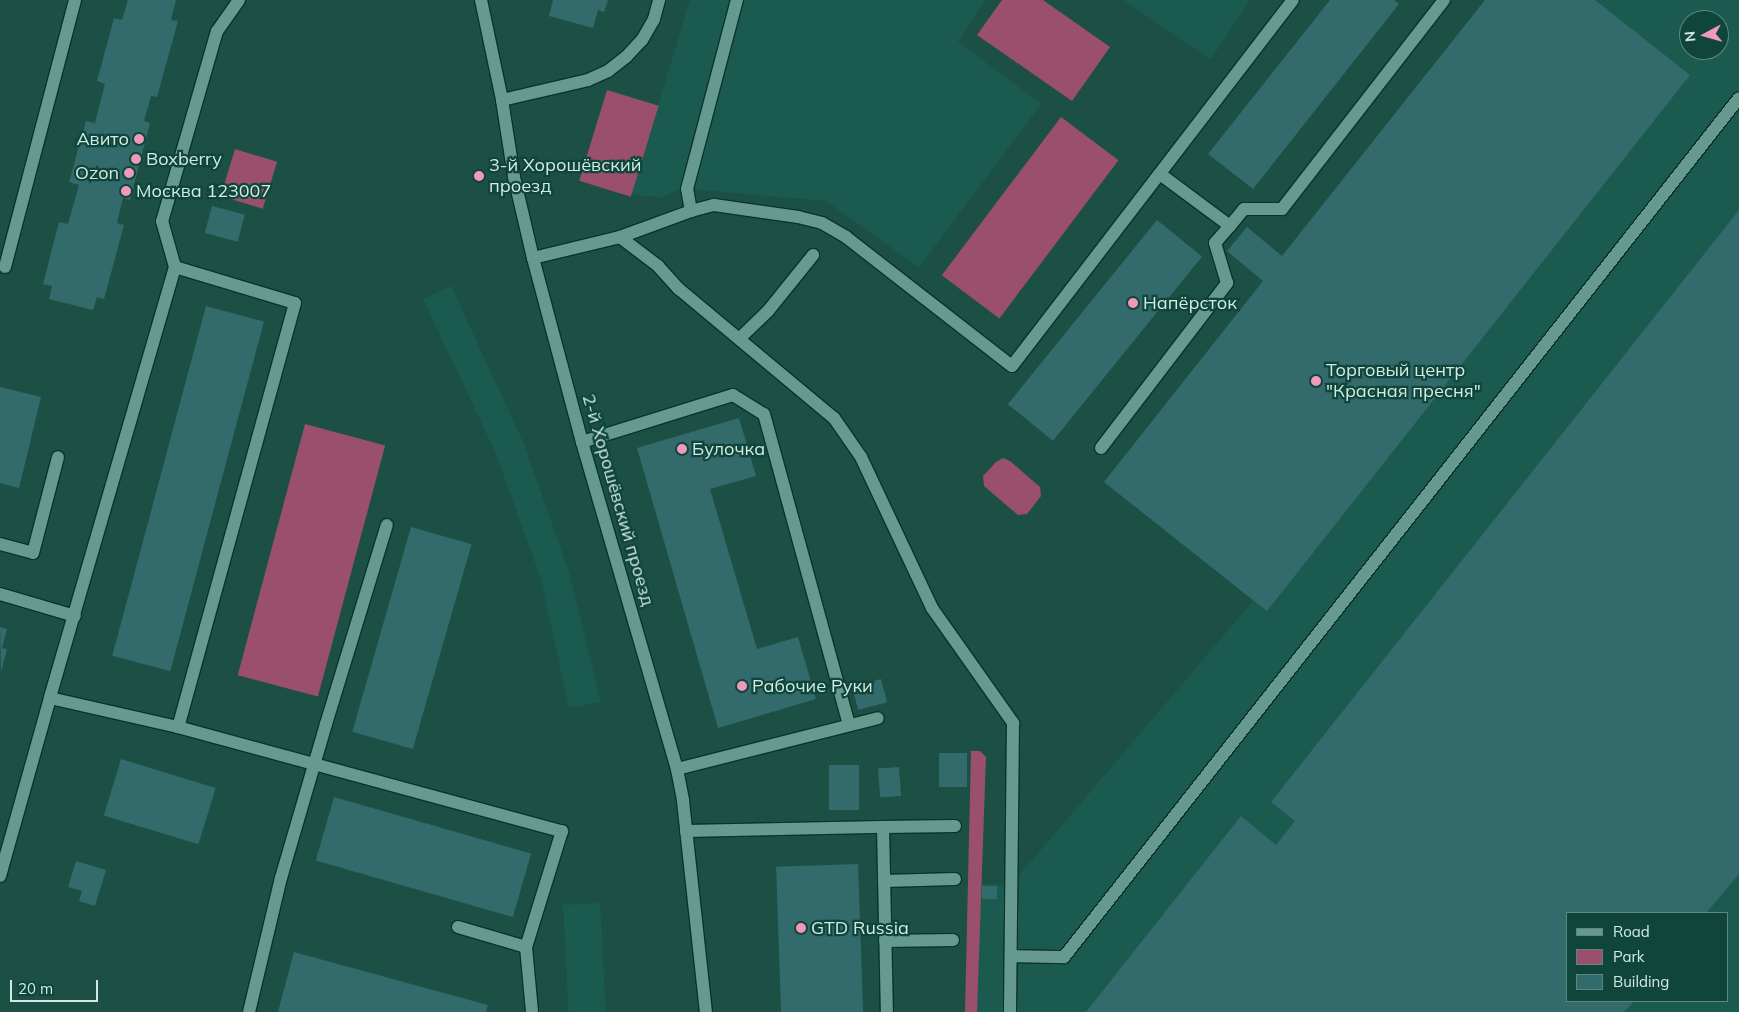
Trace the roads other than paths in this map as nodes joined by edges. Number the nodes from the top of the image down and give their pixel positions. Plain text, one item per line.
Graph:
1 (75, 0) edge
2 (239, 0) edge
3 (481, 0) edge
4 (659, 0) edge
5 (737, 0) edge
6 (1293, 0) edge
7 (1444, 0) edge
8 (1739, 98) edge
9 (502, 100) junction
10 (1160, 174) junction
11 (692, 211) junction
12 (1230, 226) junction
13 (620, 237) junction
14 (813, 255) dead end
15 (533, 258) junction
16 (5, 267) dead end
17 (175, 267) junction
18 (740, 338) junction
19 (582, 442) junction
20 (1102, 448) dead end
21 (58, 457) dead end
22 (388, 525) dead end
23 (0, 544) edge
24 (0, 594) edge
25 (75, 616) junction
26 (50, 698) junction
27 (878, 718) dead end
28 (849, 725) junction
29 (178, 727) junction
30 (314, 762) junction
31 (677, 769) junction
32 (954, 826) dead end
33 (883, 827) junction
34 (686, 831) junction
35 (0, 876) edge
36 (955, 879) dead end
37 (884, 881) junction
38 (458, 927) dead end
39 (953, 940) dead end
40 (885, 941) junction
41 (526, 947) junction
42 (1011, 956) junction
43 (249, 1012) edge
44 (532, 1012) edge
45 (706, 1012) edge
46 (886, 1012) edge
47 (1010, 1012) edge

1 - 16 street
2 - 17 street
3 - 9 street, 2-й Хорошёвский проезд
4 - 9 street
5 - 11 street
6 - 10 street
7 - 12 street
8 - 42 street
9 - 15 street, 2-й Хорошёвский проезд
10 - 11 street
10 - 12 street
11 - 13 street
12 - 20 street
13 - 15 street
13 - 18 street
14 - 18 street
15 - 19 street, 2-й Хорошёвский проезд
17 - 25 street
17 - 29 street
18 - 42 street
19 - 28 street
19 - 31 street, 2-й Хорошёвский проезд
21 - 23 street
22 - 30 street
24 - 25 street
25 - 26 street
26 - 29 street
26 - 35 street
27 - 28 street
28 - 31 street
29 - 30 street
30 - 41 street
30 - 43 street
31 - 34 street, 2-й Хорошёвский проезд
32 - 33 street
33 - 34 street
33 - 37 street
34 - 45 street, 2-й Хорошёвский проезд
36 - 37 street
37 - 40 street
38 - 41 street
39 - 40 street
40 - 46 street
41 - 44 street
42 - 47 street

